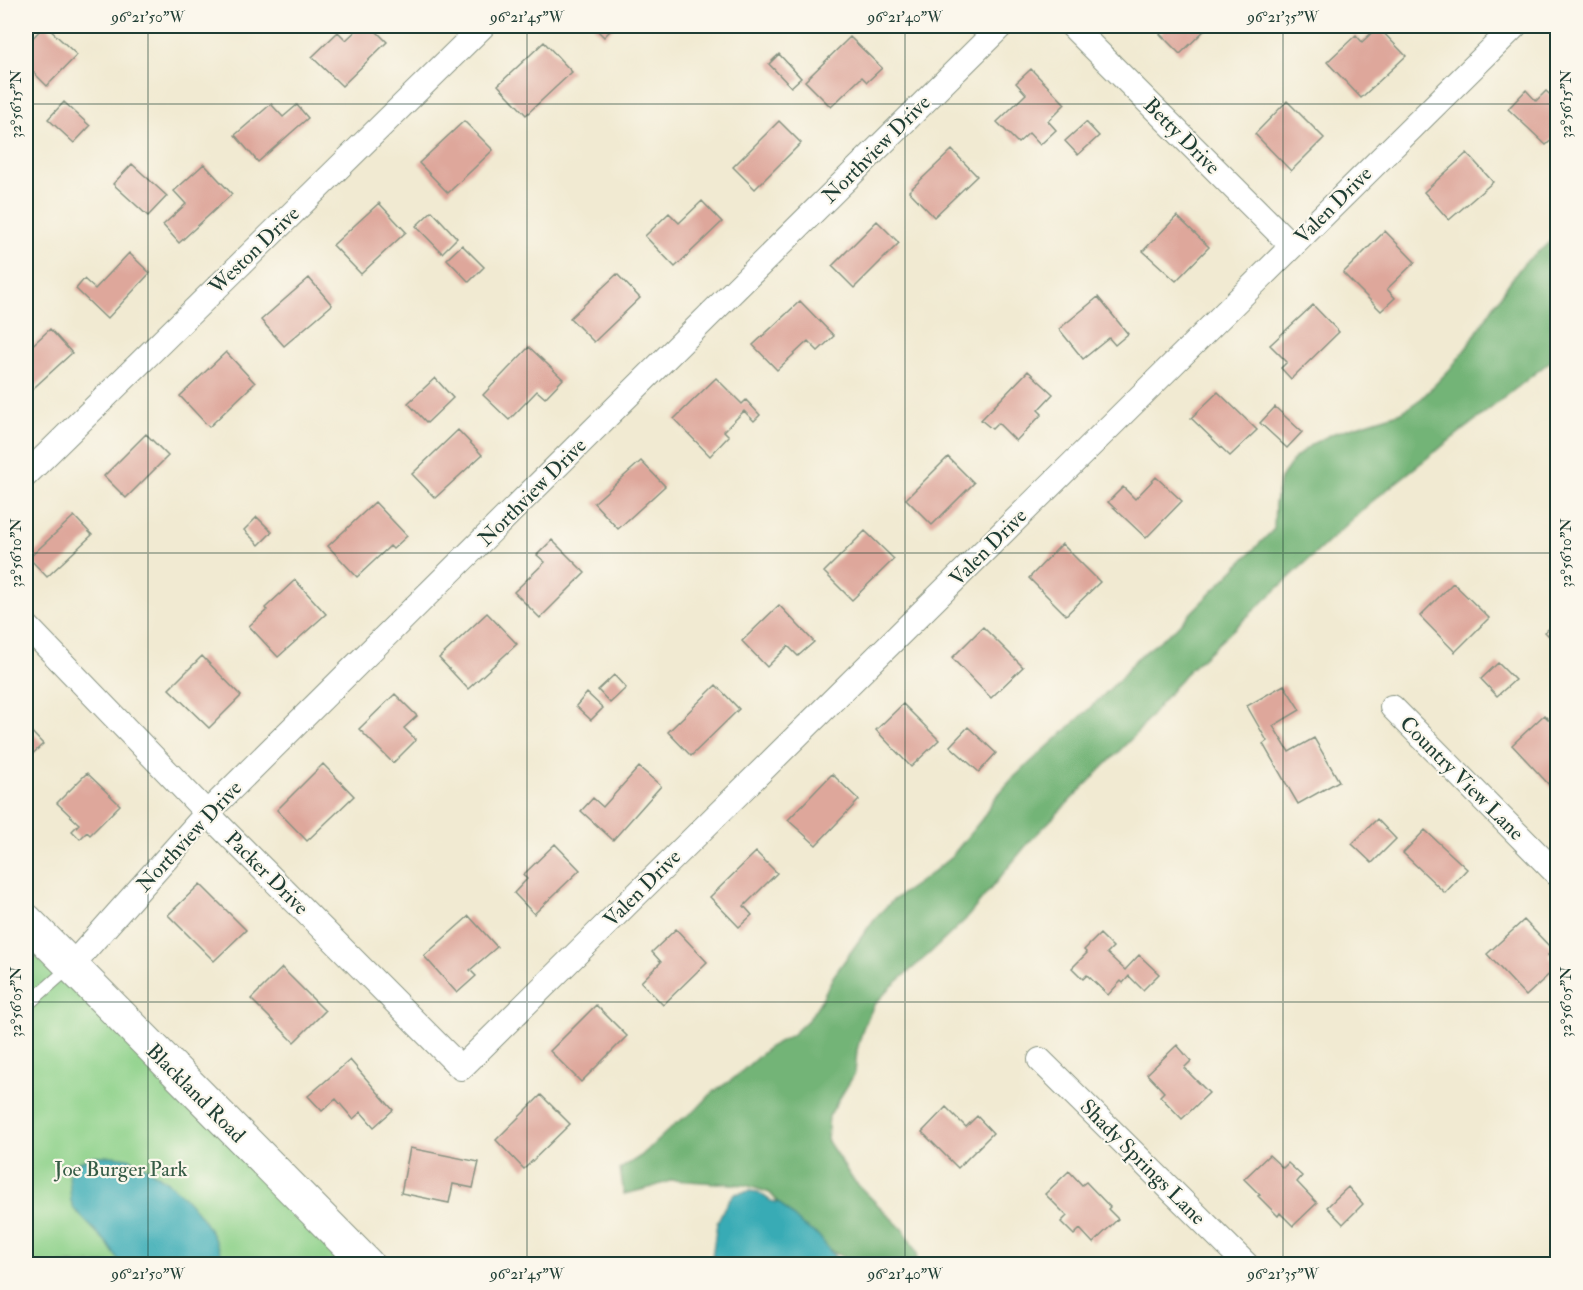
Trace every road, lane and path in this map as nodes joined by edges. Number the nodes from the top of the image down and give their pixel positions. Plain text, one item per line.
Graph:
1 (483, 26) edge
2 (1001, 26) edge
3 (1072, 26) edge
4 (1515, 26) edge
5 (1292, 246) junction
6 (26, 475) edge
7 (26, 625) edge
8 (1392, 707) dead end
9 (207, 813) junction
10 (1557, 875) edge
11 (26, 920) edge
12 (71, 966) junction
13 (26, 1006) edge
14 (1040, 1060) dead end
15 (461, 1068) joint
16 (367, 1264) edge
17 (1246, 1264) edge

1 - 6 street, Weston Drive
2 - 9 street, Northview Drive
3 - 5 street, Betty Drive
4 - 5 street, Valen Drive
5 - 15 street, Valen Drive
7 - 9 street, Packer Drive
8 - 10 street, Country View Lane
9 - 12 street, Northview Drive
9 - 15 street, Packer Drive
11 - 12 street, Blackland Road
12 - 13 lane
12 - 16 street, Blackland Road
14 - 17 street, Shady Springs Lane

